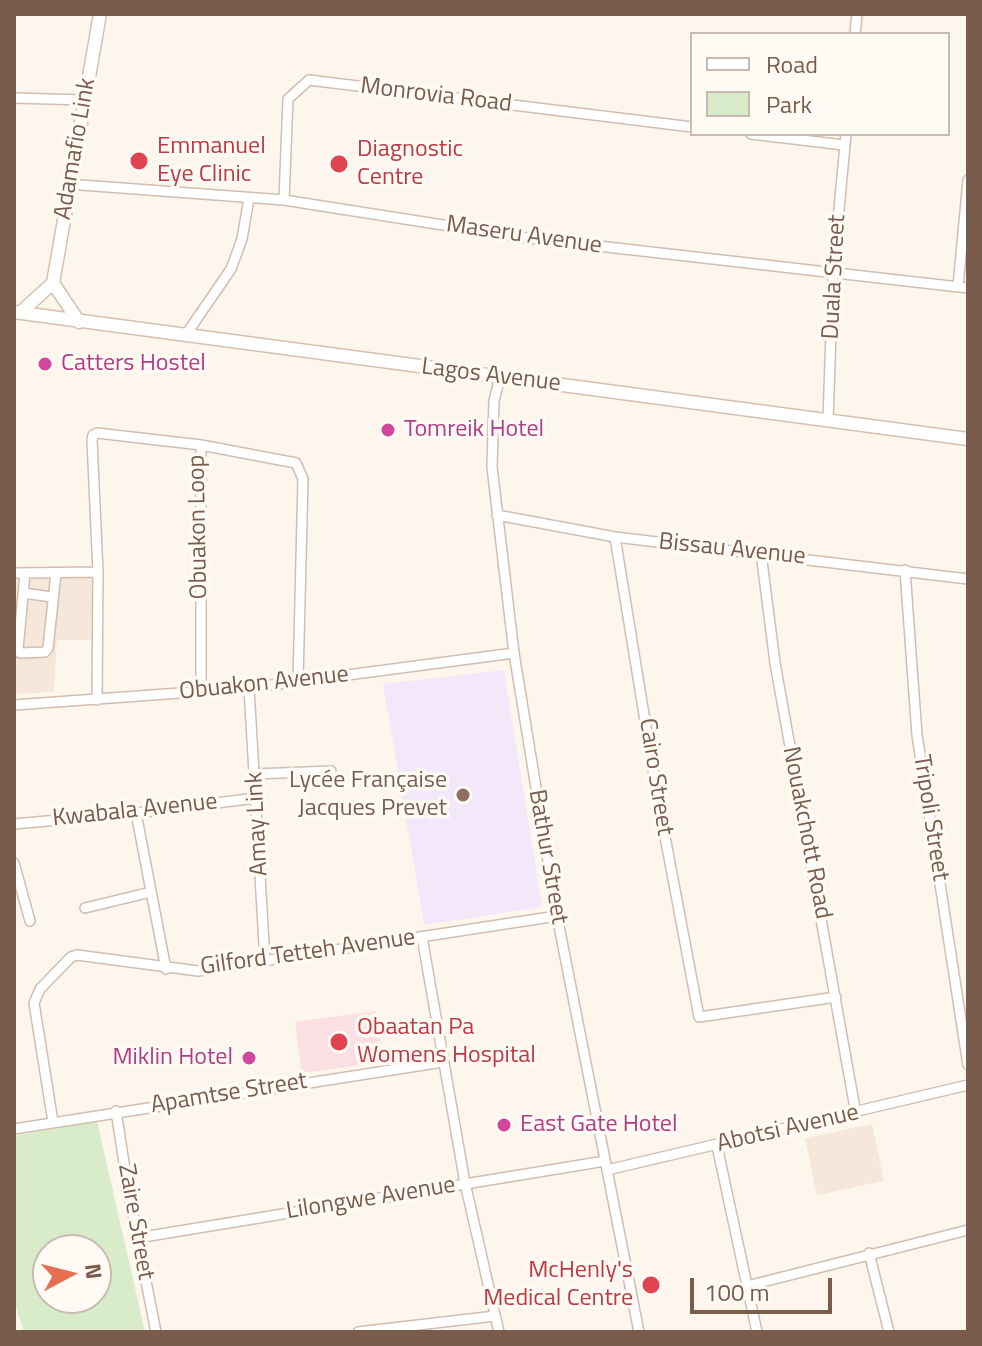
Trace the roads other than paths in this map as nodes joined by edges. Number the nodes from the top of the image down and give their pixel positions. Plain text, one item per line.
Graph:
1 (100, 14) edge
2 (14, 98) edge
3 (84, 100) junction
4 (690, 127) edge
5 (768, 136) edge
6 (846, 136) edge
7 (844, 145) junction
8 (968, 180) edge
9 (81, 185) dead end
10 (249, 198) junction
11 (284, 200) junction
12 (833, 274) junction
13 (53, 283) junction
14 (963, 287) edge
15 (18, 312) edge
16 (79, 322) junction
17 (185, 336) junction
18 (500, 377) junction
19 (828, 420) junction
20 (968, 439) edge
21 (201, 445) junction
22 (497, 515) junction
23 (615, 537) junction
24 (761, 553) junction
25 (905, 570) junction
26 (98, 572) junction
27 (19, 573) edge
28 (56, 573) junction
29 (968, 579) edge
30 (23, 593) junction
31 (52, 597) junction
32 (514, 653) junction
33 (298, 681) junction
34 (249, 688) junction
35 (201, 691) junction
36 (97, 700) junction
37 (14, 705) edge
38 (331, 771) dead end
39 (255, 774) junction
40 (256, 798) junction
41 (136, 813) junction
42 (14, 824) edge
43 (14, 863) edge
44 (16, 882) edge
45 (151, 892) junction
46 (85, 908) dead end
47 (557, 916) junction
48 (30, 921) dead end
49 (422, 937) junction
50 (265, 961) junction
51 (166, 969) junction
52 (836, 997) junction
53 (443, 1062) junction
54 (968, 1065) edge
55 (968, 1085) edge
56 (116, 1111) junction
57 (856, 1114) junction
58 (53, 1122) junction
59 (14, 1129) edge
60 (717, 1146) junction
61 (606, 1166) junction
62 (465, 1183) junction
63 (968, 1230) edge
64 (137, 1238) junction
65 (869, 1253) junction
66 (747, 1286) junction
67 (495, 1316) junction
68 (156, 1332) edge
69 (358, 1332) edge
70 (499, 1332) edge
71 (639, 1332) edge
72 (757, 1332) edge
73 (889, 1332) edge

1 - 3 street, Adamafio Link
2 - 3 street
3 - 13 street, Adamafio Link
4 - 11 street, Monrovia Road
5 - 7 street
6 - 7 street, Duala Street
7 - 12 street, Duala Street
8 - 14 street
9 - 10 street, Maseru Avenue
10 - 11 street, Maseru Avenue
10 - 17 street
11 - 12 street, Maseru Avenue
12 - 14 street, Maseru Avenue
12 - 19 street, Duala Street
13 - 15 street
13 - 16 street
15 - 16 street, Lagos Avenue
16 - 17 street, Lagos Avenue
17 - 18 street, Lagos Avenue
18 - 19 street, Lagos Avenue
18 - 22 street, Bathur Street
19 - 20 street, Lagos Avenue
21 - 26 street, Obuakon Loop
21 - 33 street
21 - 35 street, Obuakon Loop
22 - 23 street, Bissau Avenue
22 - 32 street, Bathur Street
23 - 24 street, Bissau Avenue
23 - 52 street, Cairo Street
24 - 25 street, Bissau Avenue
24 - 52 street, Nouakchott Road
25 - 29 street, Bissau Avenue
25 - 54 street, Tripoli Street
26 - 28 street
26 - 36 street, Obuakon Loop
27 - 28 street
27 - 30 street
28 - 31 street
30 - 31 street
30 - 31 street
32 - 33 street, Obuakon Avenue
32 - 47 street, Bathur Street
33 - 34 street, Obuakon Avenue
34 - 35 street, Obuakon Avenue
34 - 39 street, Amay Link
35 - 36 street, Obuakon Avenue
36 - 37 street, Obuakon Avenue
38 - 39 street
39 - 40 street, Amay Link
40 - 41 street, Kwabala Avenue
40 - 50 street, Amay Link
41 - 42 street, Kwabala Avenue
41 - 45 street
43 - 44 street
44 - 48 street
45 - 46 street
45 - 51 street
47 - 49 street, Gilford Tetteh Avenue
47 - 61 street, Bathur Street
49 - 50 street, Gilford Tetteh Avenue
49 - 53 street
50 - 51 street, Gilford Tetteh Avenue
51 - 58 street, Gilford Tetteh Avenue
52 - 57 street, Nouakchott Road
53 - 56 street, Apamtse Street
53 - 62 street
55 - 57 street, Abotsi Avenue
56 - 58 street, Apamtse Street
56 - 64 street, Zaire Street
57 - 60 street, Abotsi Avenue
58 - 59 street, Apamtse Street
60 - 61 street, Abotsi Avenue
60 - 66 street
61 - 62 street, Lilongwe Avenue
61 - 71 street, Bathur Street
62 - 64 street, Lilongwe Avenue
62 - 67 street
63 - 65 street
64 - 68 street, Zaire Street
65 - 66 street
65 - 73 street
66 - 72 street
67 - 69 street
67 - 70 street

